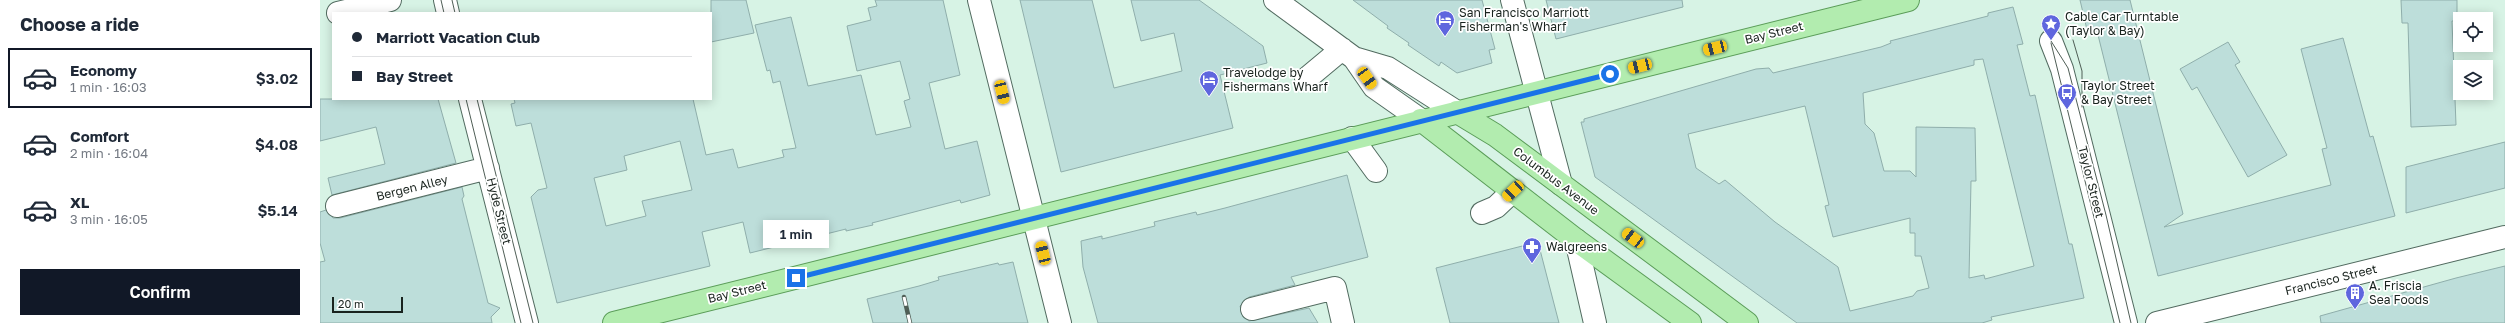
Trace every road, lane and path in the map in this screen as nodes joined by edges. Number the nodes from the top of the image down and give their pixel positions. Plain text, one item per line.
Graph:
1 (390, 0) edge
2 (445, 0) edge
3 (979, 0) edge
4 (1275, 0) edge
5 (1512, 0) edge
6 (1908, 0) edge
7 (342, 12) edge
8 (448, 12) edge
9 (332, 14) edge
10 (320, 17) edge
11 (2051, 41) dead end
12 (1348, 54) junction
13 (1306, 79) dead end
14 (1535, 92) junction
15 (470, 100) edge
16 (1457, 112) junction
17 (1421, 120) junction
18 (1352, 138) junction
19 (488, 168) junction
20 (1376, 171) dead end
21 (1561, 184) junction
22 (1513, 191) junction
23 (337, 206) dead end
24 (1482, 213) dead end
25 (1034, 218) junction
26 (2505, 237) edge
27 (1576, 240) junction
28 (1252, 309) dead end
29 (527, 323) edge
30 (614, 323) edge
31 (1060, 323) edge
32 (1343, 323) edge
33 (1595, 323) edge
34 (1690, 323) edge
35 (1747, 323) edge
36 (2126, 323) edge
37 (2157, 323) edge

1 - 7 street
2 - 8 street
3 - 25 street
4 - 12 street, Columbus Avenue
5 - 14 street
6 - 14 main road, Bay Street
9 - 10 street
11 - 36 street, Taylor Street
12 - 13 street
12 - 16 street, Columbus Avenue
12 - 17 street, Columbus Avenue
14 - 16 main road, Bay Street
14 - 21 street
15 - 19 street, Hyde Street
16 - 17 main road, Bay Street
16 - 21 main road, Columbus Avenue
17 - 18 main road, Bay Street
17 - 22 main road, Columbus Avenue
18 - 20 street
18 - 25 main road, Bay Street
19 - 23 street, Bergen Alley
19 - 29 street, Hyde Street
21 - 35 main road, Columbus Avenue
22 - 24 street
22 - 27 main road, Columbus Avenue
25 - 30 main road, Bay Street
25 - 31 street
26 - 37 street, Francisco Street
27 - 33 street
27 - 34 main road, Columbus Avenue
28 - 32 street

